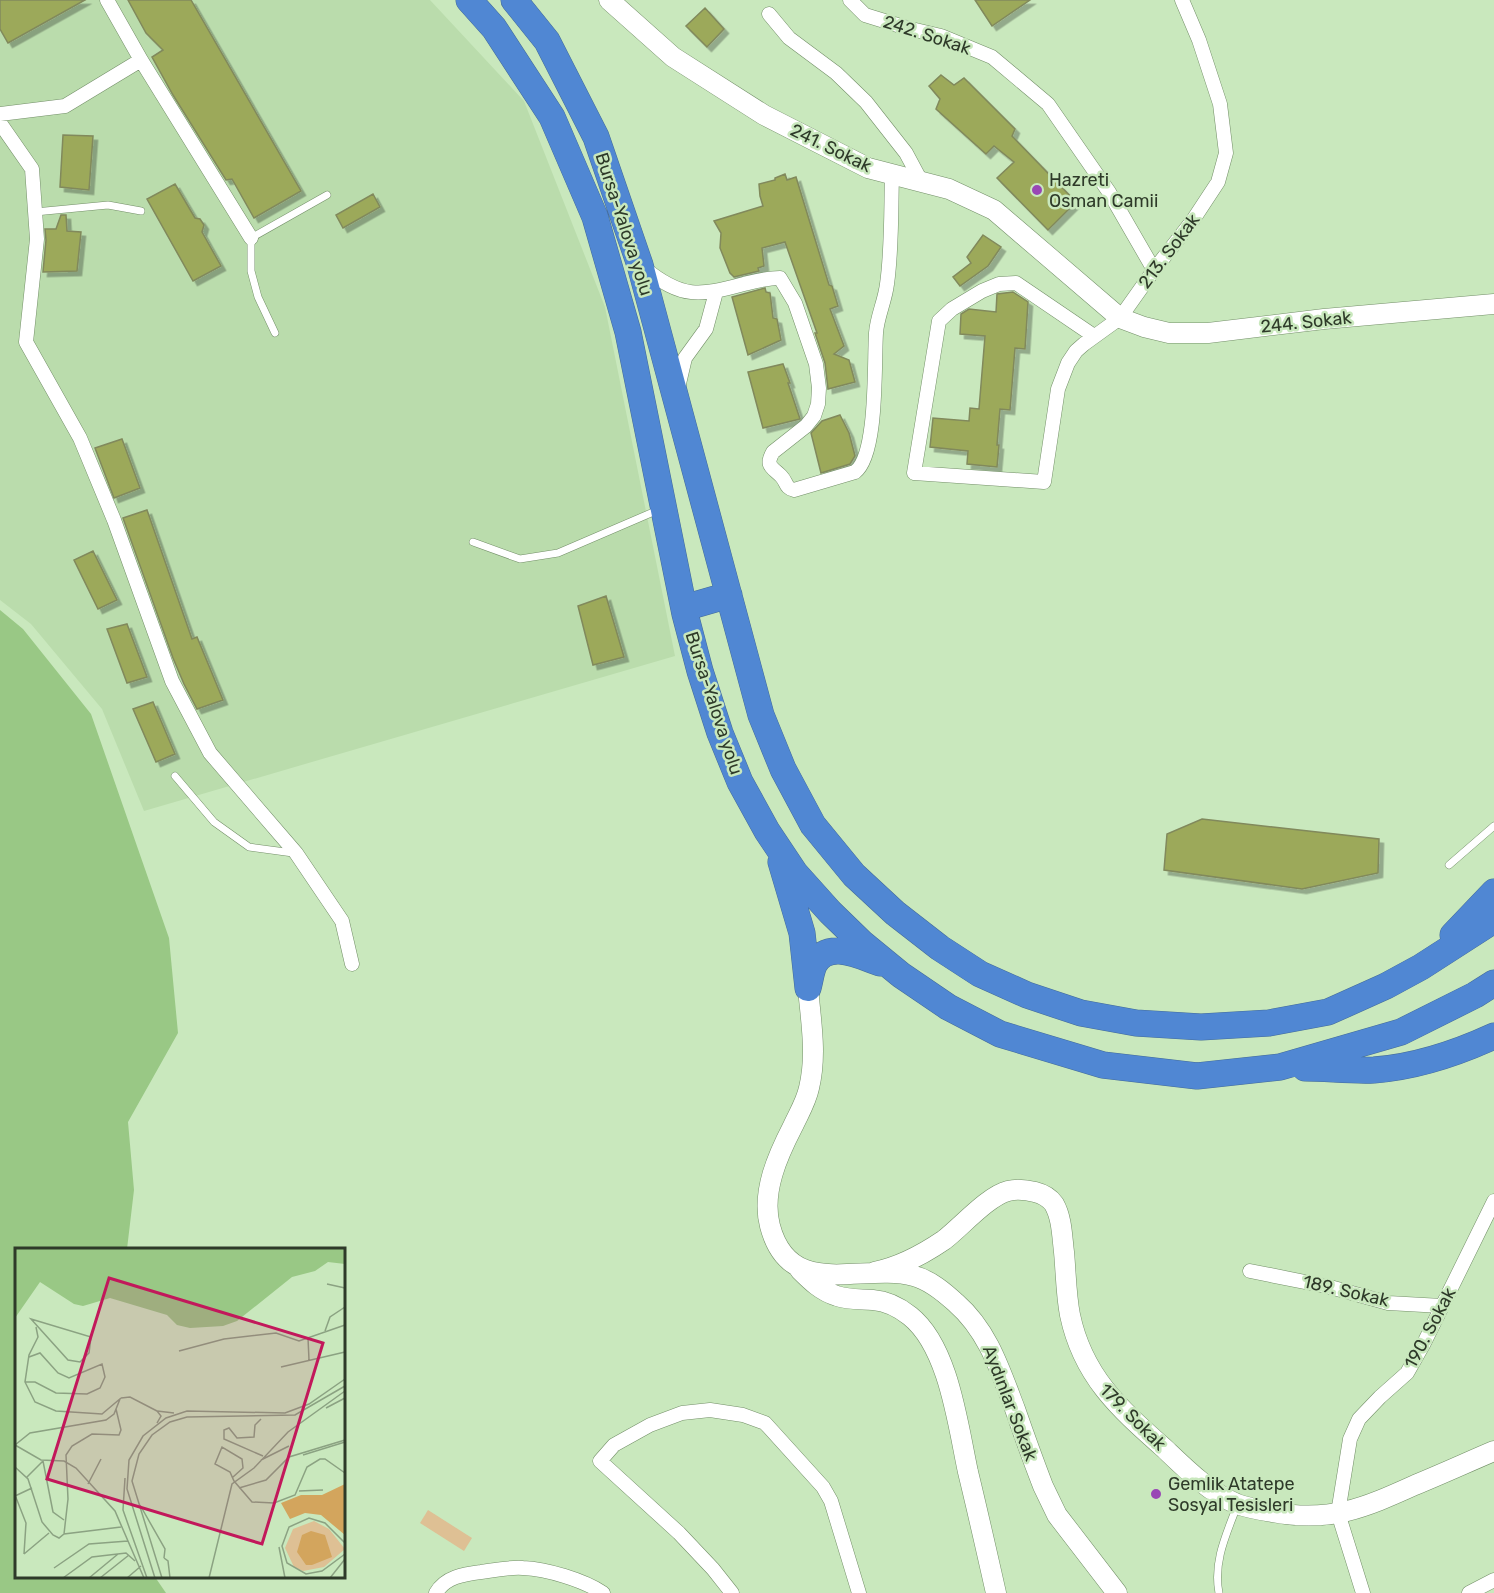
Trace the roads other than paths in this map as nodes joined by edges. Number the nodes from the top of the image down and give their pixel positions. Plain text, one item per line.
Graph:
1 (107, 0) edge
2 (469, 0) edge
3 (514, 0) edge
4 (609, 0) edge
5 (850, 0) edge
6 (1182, 0) edge
7 (769, 14) dead end
8 (141, 60) junction
9 (0, 114) edge
10 (0, 123) edge
11 (892, 174) junction
12 (921, 182) junction
13 (327, 195) dead end
14 (141, 210) dead end
15 (35, 212) junction
16 (251, 238) junction
17 (640, 265) junction
18 (1154, 270) junction
19 (716, 291) junction
20 (1494, 304) edge
21 (1120, 318) junction
22 (275, 333) dead end
23 (1094, 336) junction
24 (675, 397) junction
25 (664, 508) junction
26 (473, 542) dead end
27 (729, 595) junction
28 (684, 608) junction
29 (175, 776) dead end
30 (1494, 826) edge
31 (775, 842) junction
32 (296, 854) junction
33 (1449, 865) dead end
34 (1494, 892) edge
35 (1494, 920) edge
36 (352, 964) dead end
37 (891, 966) junction
38 (1421, 968) junction
39 (1494, 983) edge
40 (808, 988) junction
41 (1494, 1036) edge
42 (1280, 1067) junction
43 (1494, 1201) edge
44 (792, 1262) junction
45 (1250, 1271) dead end
46 (874, 1272) junction
47 (1442, 1306) junction
48 (1494, 1451) edge
49 (1238, 1504) junction
50 (1338, 1513) junction
51 (1494, 1580) edge
52 (436, 1593) edge
53 (603, 1593) edge
54 (732, 1593) edge
55 (859, 1593) edge
56 (996, 1593) edge
57 (1117, 1593) edge
58 (1220, 1593) edge
59 (1363, 1593) edge
60 (1469, 1593) edge

1 - 8 street
2 - 25 highway, Bursa-Yalova yolu
3 - 17 highway, Bursa-Yalova yolu
4 - 11 street, 241. Sokak
5 - 18 street, 242. Sokak
6 - 18 street, 213. Sokak
7 - 12 street
8 - 9 street
8 - 16 street
10 - 15 street
11 - 12 street, 241. Sokak
11 - 19 street
12 - 21 street, 241. Sokak
13 - 16 lane
14 - 15 lane
15 - 32 street
16 - 22 lane
17 - 19 street
17 - 24 highway, Bursa-Yalova yolu
18 - 21 street, 213. Sokak
19 - 24 street
20 - 21 street, 244. Sokak
21 - 23 street, 213. Sokak
23 - 23 street, 213. Sokak
24 - 27 highway, Bursa-Yalova yolu
25 - 26 lane
25 - 28 highway, Bursa-Yalova yolu
27 - 28 highway
27 - 38 highway, Bursa-Yalova yolu
28 - 31 highway, Bursa-Yalova yolu
29 - 32 lane
30 - 33 lane
31 - 37 highway, Bursa-Yalova yolu
31 - 40 highway
32 - 36 street
34 - 38 highway
35 - 38 highway, Bursa-Yalova yolu
37 - 40 highway
37 - 42 highway, Bursa-Yalova yolu
39 - 42 highway, Bursa-Yalova yolu
40 - 44 street
41 - 42 highway
43 - 47 street, 190. Sokak
44 - 46 street, Aydınlar Sokak
44 - 56 street
45 - 47 street, 189. Sokak
46 - 49 street, 179. Sokak
46 - 57 street, Aydınlar Sokak
47 - 50 street, 190. Sokak
48 - 50 street, 179. Sokak
49 - 50 street, 179. Sokak
49 - 58 lane
50 - 59 street
51 - 60 street
52 - 53 street
54 - 55 street

